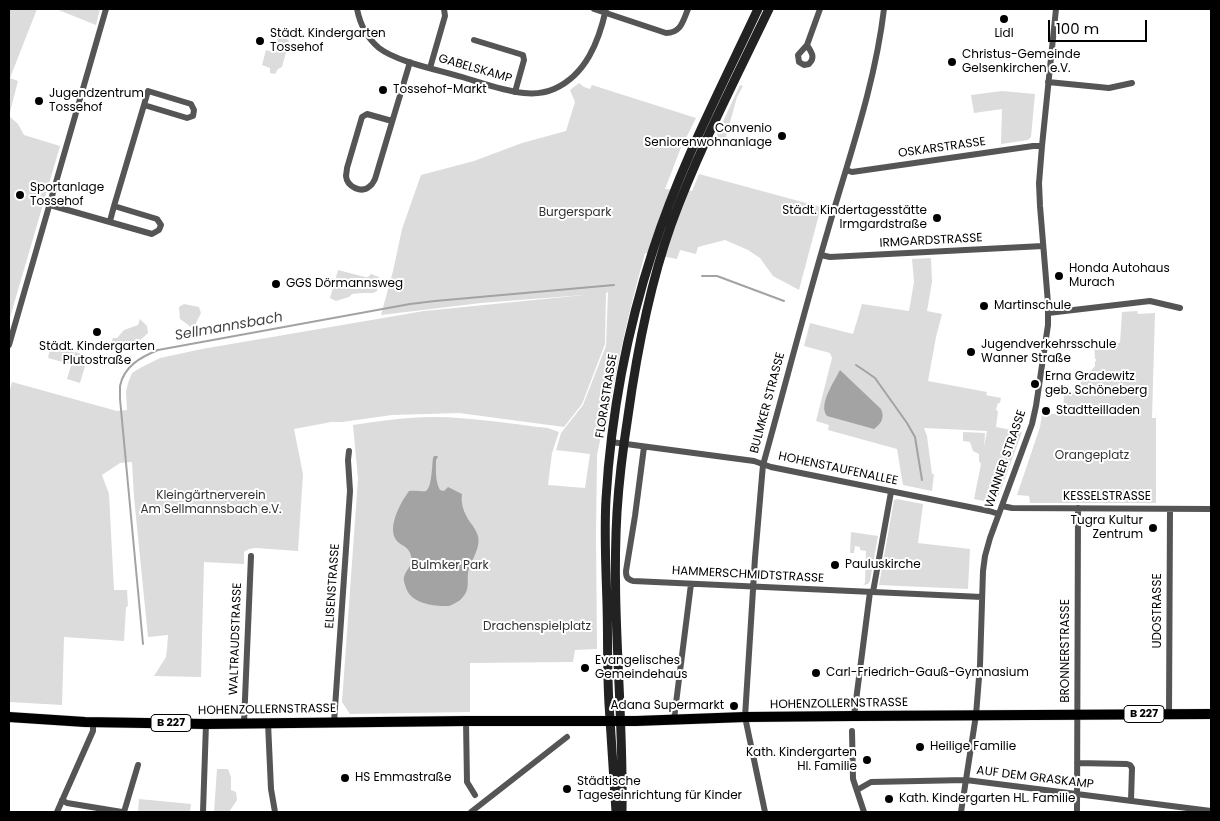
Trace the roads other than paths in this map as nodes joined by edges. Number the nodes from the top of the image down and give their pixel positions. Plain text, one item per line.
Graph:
1 (106, 9) edge
2 (357, 9) edge
3 (444, 9) edge
4 (594, 9) edge
5 (688, 9) edge
6 (758, 9) edge
7 (769, 9) edge
8 (820, 9) edge
9 (884, 9) edge
10 (1056, 9) edge
11 (606, 11) edge
12 (474, 40) dead end
13 (806, 45) dead end
14 (410, 62) junction
15 (430, 68) junction
16 (1048, 82) junction
17 (1132, 82) dead end
18 (515, 92) junction
19 (144, 105) junction
20 (392, 121) junction
21 (1042, 146) junction
22 (846, 170) junction
23 (50, 204) junction
24 (114, 206) junction
25 (110, 221) junction
26 (1043, 246) junction
27 (820, 255) junction
28 (1180, 308) dead end
29 (1048, 313) junction
30 (9, 345) edge
31 (611, 442) junction
32 (624, 444) junction
33 (644, 447) junction
34 (349, 451) dead end
35 (763, 465) junction
36 (891, 492) junction
37 (1002, 506) junction
38 (1078, 508) junction
39 (1170, 509) junction
40 (1211, 509) edge
41 (999, 514) junction
42 (251, 556) dead end
43 (691, 584) junction
44 (753, 587) junction
45 (871, 592) junction
46 (982, 597) junction
47 (1169, 714) junction
48 (1211, 714) edge
49 (976, 715) junction
50 (1077, 715) junction
51 (854, 716) junction
52 (9, 717) edge
53 (745, 717) junction
54 (674, 719) junction
55 (615, 720) junction
56 (466, 721) junction
57 (93, 722) junction
58 (334, 722) junction
59 (268, 723) junction
60 (206, 724) junction
61 (244, 724) junction
62 (852, 731) dead end
63 (567, 737) dead end
64 (1077, 763) junction
65 (138, 765) dead end
66 (966, 780) junction
67 (857, 790) junction
68 (475, 794) dead end
69 (1077, 794) junction
70 (62, 800) junction
71 (1131, 801) junction
72 (56, 812) edge
73 (123, 812) edge
74 (204, 812) edge
75 (275, 812) edge
76 (471, 812) edge
77 (616, 812) edge
78 (622, 812) edge
79 (765, 812) edge
80 (864, 812) edge
81 (961, 812) edge
82 (1077, 812) edge
83 (1211, 812) edge

1 - 23 street
2 - 14 street, GABELSKAMP
3 - 15 street, GABELSKAMP
4 - 11 street
5 - 11 street
6 - 31 main road, FLORASTRASSE
7 - 32 main road, FLORASTRASSE
8 - 13 street
9 - 22 street, BULMKER STRASSE
10 - 16 street, WANNER STRASSE
11 - 18 street, GABELSKAMP
12 - 18 street, GABELSKAMP
14 - 15 street, GABELSKAMP
14 - 20 street
15 - 18 street, GABELSKAMP
16 - 17 street
16 - 21 street, WANNER STRASSE
19 - 19 street
19 - 24 street
20 - 20 street
21 - 22 street, OSKARSTRASSE
21 - 26 street, WANNER STRASSE
22 - 27 street, BULMKER STRASSE
23 - 25 street
23 - 30 street
24 - 25 street
24 - 25 street
26 - 27 street, IRMGARDSTRASSE
26 - 29 street, WANNER STRASSE
27 - 35 street, BULMKER STRASSE
28 - 29 street
29 - 37 street, WANNER STRASSE
31 - 32 street, HOHENSTAUFENALLEE
31 - 55 main road, FLORASTRASSE
32 - 33 street, HOHENSTAUFENALLEE
32 - 55 main road, FLORASTRASSE
33 - 35 street, HOHENSTAUFENALLEE
33 - 43 street, HAMMERSCHMIDTSTRASSE
34 - 58 street, ELISENSTRASSE
35 - 36 street, HOHENSTAUFENALLEE
35 - 44 street, BULMKER STRASSE
36 - 41 street, HOHENSTAUFENALLEE
36 - 45 street
37 - 38 street, KESSELSTRASSE
37 - 41 street, WANNER STRASSE
38 - 39 street, KESSELSTRASSE
38 - 50 street, BRONNERSTRASSE
39 - 40 street, KESSELSTRASSE
39 - 47 street, UDOSTRASSE
41 - 46 street, WANNER STRASSE
42 - 61 street, WALTRAUDSTRASSE
43 - 44 street, HAMMERSCHMIDTSTRASSE
43 - 54 street
44 - 45 street, HAMMERSCHMIDTSTRASSE
44 - 53 street, BULMKER STRASSE
45 - 46 street, HAMMERSCHMIDTSTRASSE
45 - 51 street
46 - 49 street, WANNER STRASSE
47 - 48 main road, HOHENZOLLERNSTRASSE / B 227
47 - 50 main road, HOHENZOLLERNSTRASSE / B 227
49 - 50 main road, HOHENZOLLERNSTRASSE / B 227
49 - 51 main road, HOHENZOLLERNSTRASSE / B 227
49 - 66 street, WANNER STRASSE
50 - 64 street, BRONNERSTRASSE
51 - 53 main road, HOHENZOLLERNSTRASSE / B 227
52 - 57 main road, HOHENZOLLERNSTRASSE / B 227
53 - 54 main road, HOHENZOLLERNSTRASSE / B 227
53 - 79 street, BULMKER STRASSE
54 - 55 main road, HOHENZOLLERNSTRASSE / B 227
55 - 56 main road, HOHENZOLLERNSTRASSE / B 227
55 - 77 main road, FLORASTRASSE
55 - 78 main road, FLORASTRASSE
56 - 58 main road, HOHENZOLLERNSTRASSE / B 227
56 - 68 street
57 - 60 main road, HOHENZOLLERNSTRASSE / B 227
57 - 70 street
58 - 59 main road, HOHENZOLLERNSTRASSE / B 227
59 - 61 main road, HOHENZOLLERNSTRASSE / B 227
59 - 75 street
60 - 61 main road, HOHENZOLLERNSTRASSE / B 227
60 - 74 street
62 - 67 street
63 - 76 street
64 - 69 street, BRONNERSTRASSE
64 - 71 street
65 - 73 street
66 - 67 street, AUF DEM GRASKAMP
66 - 69 street, AUF DEM GRASKAMP
66 - 81 street, WANNER STRASSE
67 - 80 street
69 - 71 street, AUF DEM GRASKAMP
69 - 82 street, BRONNERSTRASSE
70 - 72 street
70 - 73 street
71 - 83 street, AUF DEM GRASKAMP

